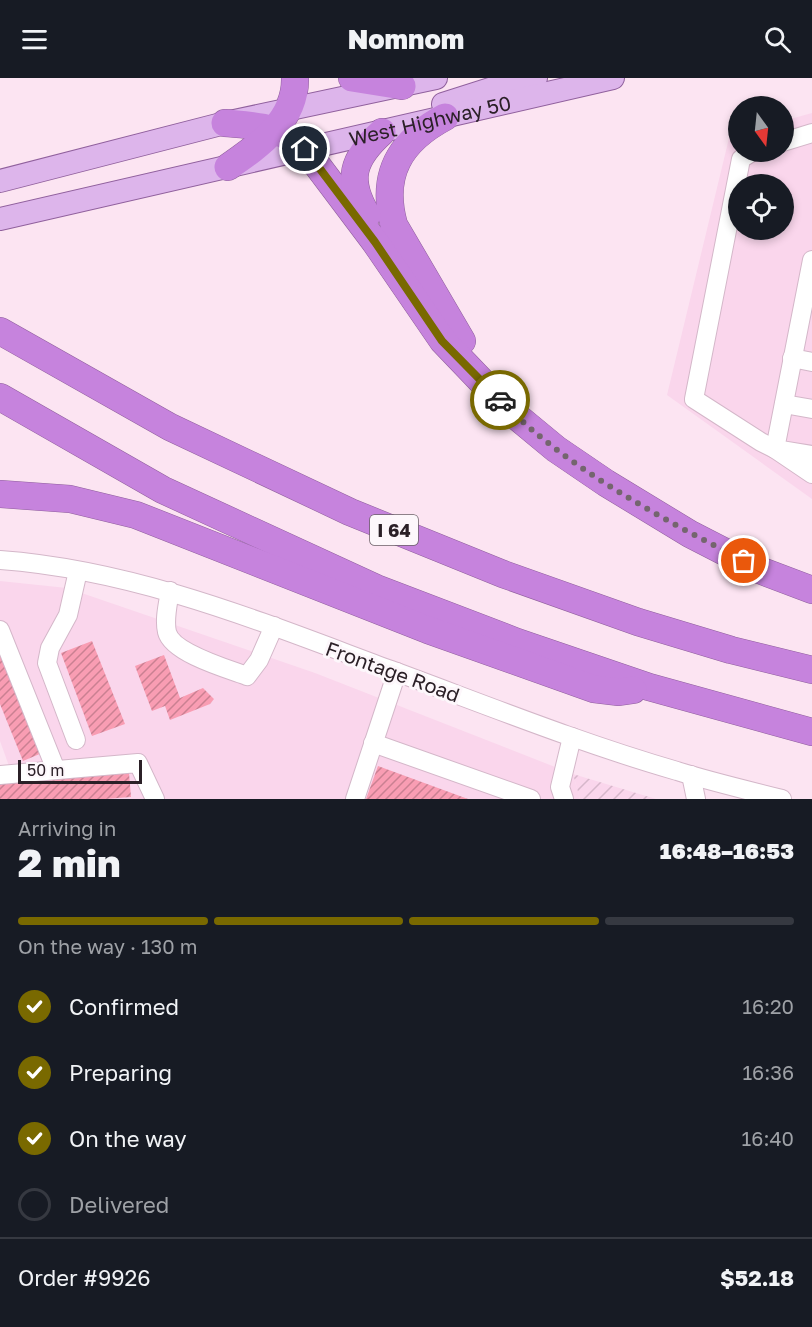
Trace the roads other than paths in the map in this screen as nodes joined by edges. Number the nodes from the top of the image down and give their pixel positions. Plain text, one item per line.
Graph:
1 (295, 78) edge
2 (352, 78) edge
3 (436, 78) edge
4 (536, 78) edge
5 (613, 78) edge
6 (402, 86) junction
7 (445, 117) junction
8 (282, 119) junction
9 (225, 123) joint
10 (382, 132) junction
11 (812, 134) edge
12 (794, 139) edge
13 (305, 149) junction
14 (740, 162) edge
15 (228, 167) junction
16 (0, 180) edge
17 (0, 219) edge
18 (375, 242) junction
19 (811, 267) edge
20 (807, 314) edge
21 (0, 330) edge
22 (792, 358) junction
23 (812, 362) edge
24 (474, 373) junction
25 (0, 397) edge
26 (784, 404) junction
27 (812, 409) edge
28 (775, 449) junction
29 (812, 455) edge
30 (812, 474) edge
31 (0, 494) edge
32 (0, 560) edge
33 (78, 571) junction
34 (812, 590) edge
35 (170, 591) junction
36 (274, 626) junction
37 (0, 630) edge
38 (812, 670) edge
39 (397, 672) junction
40 (649, 687) junction
41 (812, 732) edge
42 (572, 737) junction
43 (76, 740) dead end
44 (374, 743) junction
45 (56, 770) junction
46 (691, 775) junction
47 (0, 776) edge
48 (155, 799) edge
49 (356, 799) edge
50 (531, 799) edge
51 (564, 799) edge
52 (696, 799) edge
53 (782, 799) edge

1 - 8 highway
2 - 6 highway
3 - 6 main road, West Highway 50
4 - 10 main road
5 - 7 main road, West Highway 50
6 - 8 main road, West Highway 50
7 - 10 main road, West Highway 50
7 - 24 highway
8 - 9 highway
8 - 13 highway
8 - 15 highway
9 - 16 main road
10 - 13 main road, West Highway 50
10 - 18 highway
11 - 12 street
13 - 15 main road, West Highway 50
13 - 18 highway
14 - 28 street
15 - 17 main road, West Highway 50
18 - 24 highway
19 - 20 street
20 - 22 street
21 - 38 highway, I 64
22 - 23 street
22 - 26 street
24 - 34 highway
25 - 40 highway
26 - 27 street
26 - 28 street
28 - 29 street
28 - 30 street
31 - 40 highway
32 - 33 street, Frontage Road
33 - 35 street, Frontage Road
33 - 43 street
35 - 36 street, Frontage Road
35 - 36 street
36 - 39 street, Frontage Road
37 - 45 street
39 - 42 street, Frontage Road
39 - 44 street
40 - 41 highway
42 - 46 street, Frontage Road
42 - 51 street
44 - 49 street
44 - 50 street
45 - 47 street
45 - 48 street
46 - 52 street
46 - 53 street, Frontage Road

